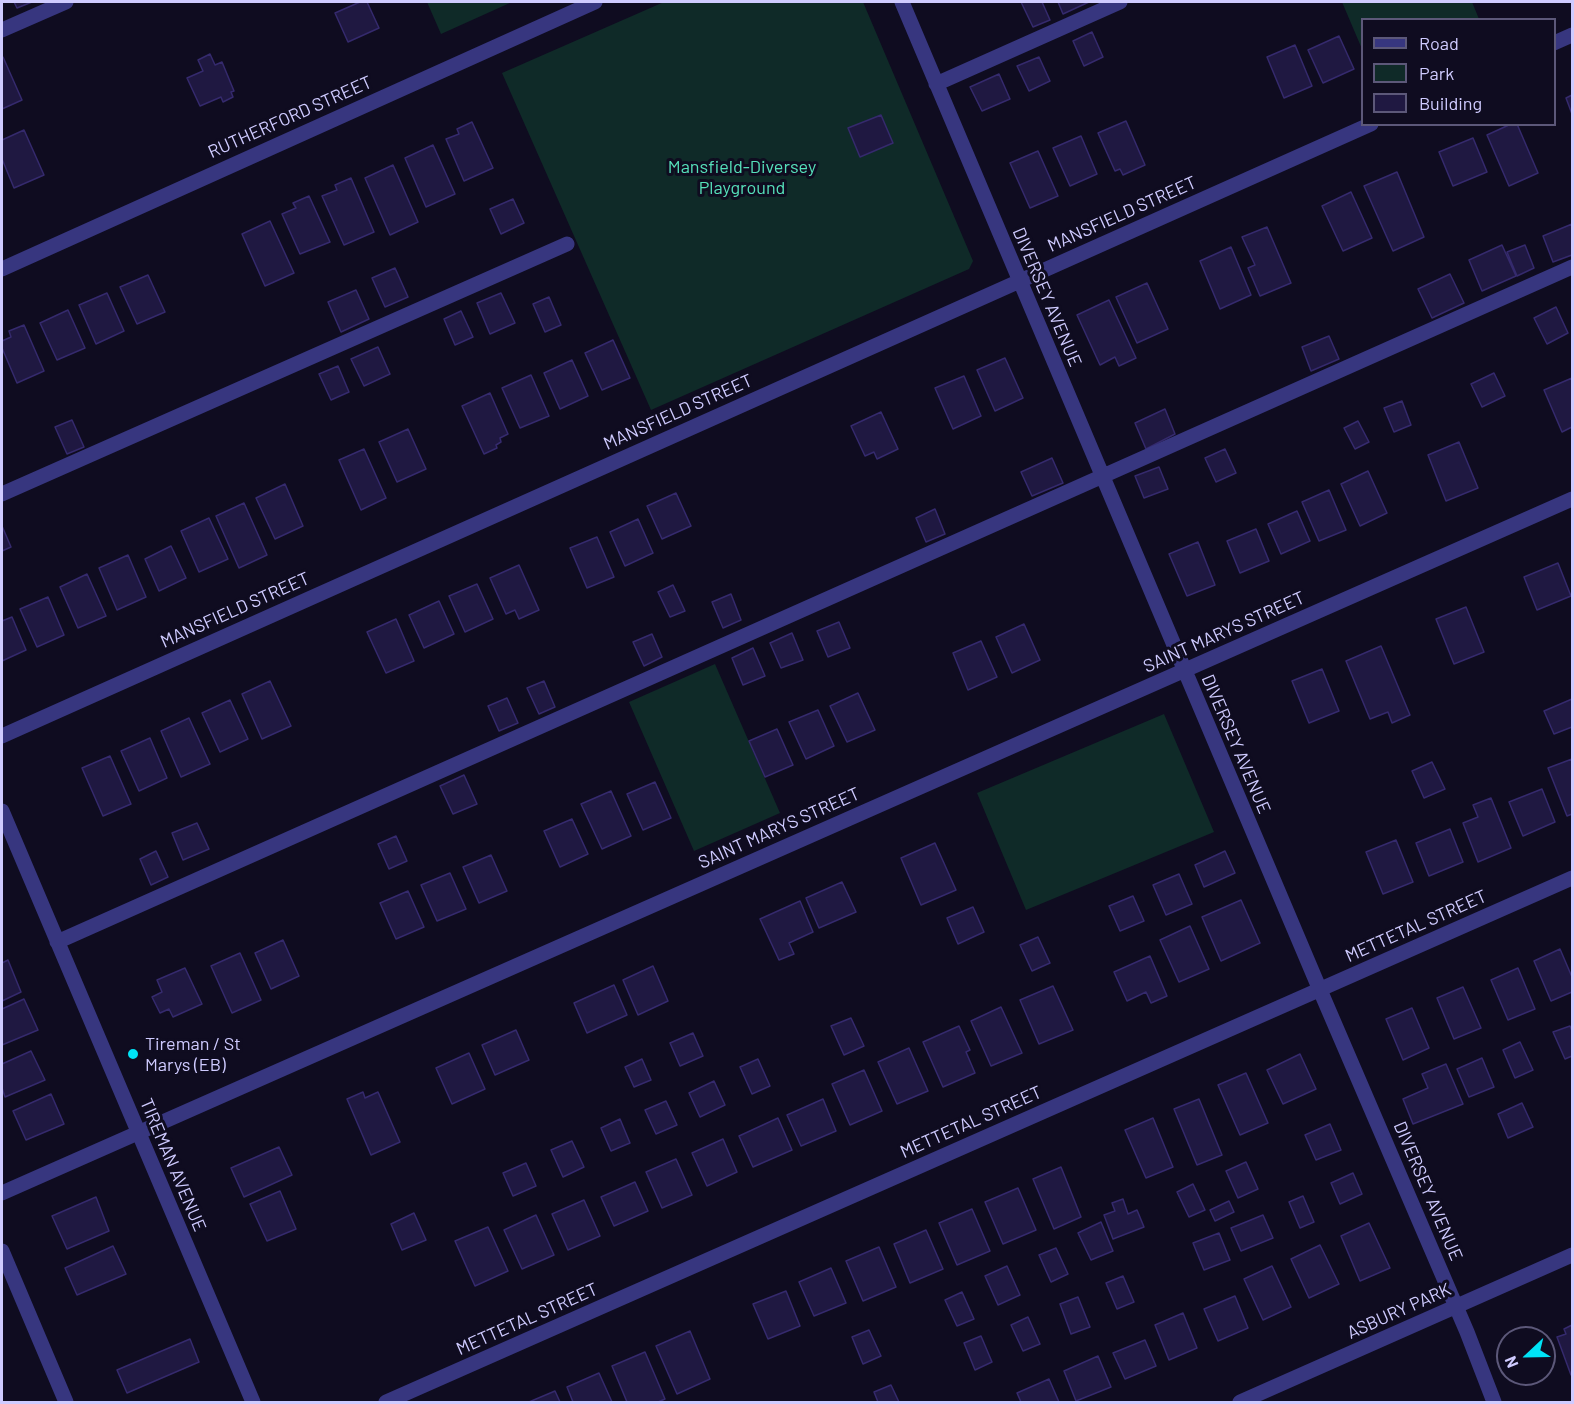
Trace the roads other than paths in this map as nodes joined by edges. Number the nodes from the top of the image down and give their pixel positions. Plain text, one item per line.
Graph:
1 (66, 2) edge
2 (595, 2) edge
3 (902, 2) edge
4 (1120, 2) edge
5 (2, 30) edge
6 (1572, 35) edge
7 (1556, 42) edge
8 (936, 84) junction
9 (1367, 126) edge
10 (567, 244) dead end
11 (1572, 267) edge
12 (2, 269) edge
13 (1019, 282) junction
14 (1102, 477) junction
15 (2, 494) edge
16 (1572, 499) edge
17 (1184, 671) junction
18 (2, 736) edge
19 (2, 811) edge
20 (1572, 878) edge
21 (57, 942) junction
22 (1320, 990) junction
23 (138, 1132) junction
24 (2, 1193) edge
25 (2, 1251) edge
26 (1572, 1255) edge
27 (1456, 1307) junction
28 (66, 1402) edge
29 (253, 1402) edge
30 (386, 1402) edge
31 (1240, 1402) edge
32 (1494, 1402) edge

1 - 5 street
2 - 12 street, RUTHERFORD STREET
3 - 8 street, DIVERSEY AVENUE
4 - 8 street
6 - 7 street
8 - 13 street, DIVERSEY AVENUE
9 - 13 street, MANSFIELD STREET
10 - 15 street
11 - 14 street
13 - 14 street, DIVERSEY AVENUE
13 - 18 street, MANSFIELD STREET
14 - 17 street, DIVERSEY AVENUE
14 - 21 street
16 - 17 street, SAINT MARYS STREET
17 - 22 street, DIVERSEY AVENUE
17 - 23 street, SAINT MARYS STREET
19 - 21 street, TIREMAN AVENUE
20 - 22 street, METTETAL STREET
21 - 23 street, TIREMAN AVENUE
22 - 27 street, DIVERSEY AVENUE
22 - 30 street, METTETAL STREET
23 - 24 street, SAINT MARYS STREET
23 - 29 street, TIREMAN AVENUE
25 - 28 street
26 - 27 street, ASBURY PARK
27 - 31 street, ASBURY PARK
27 - 32 street, DIVERSEY AVENUE

